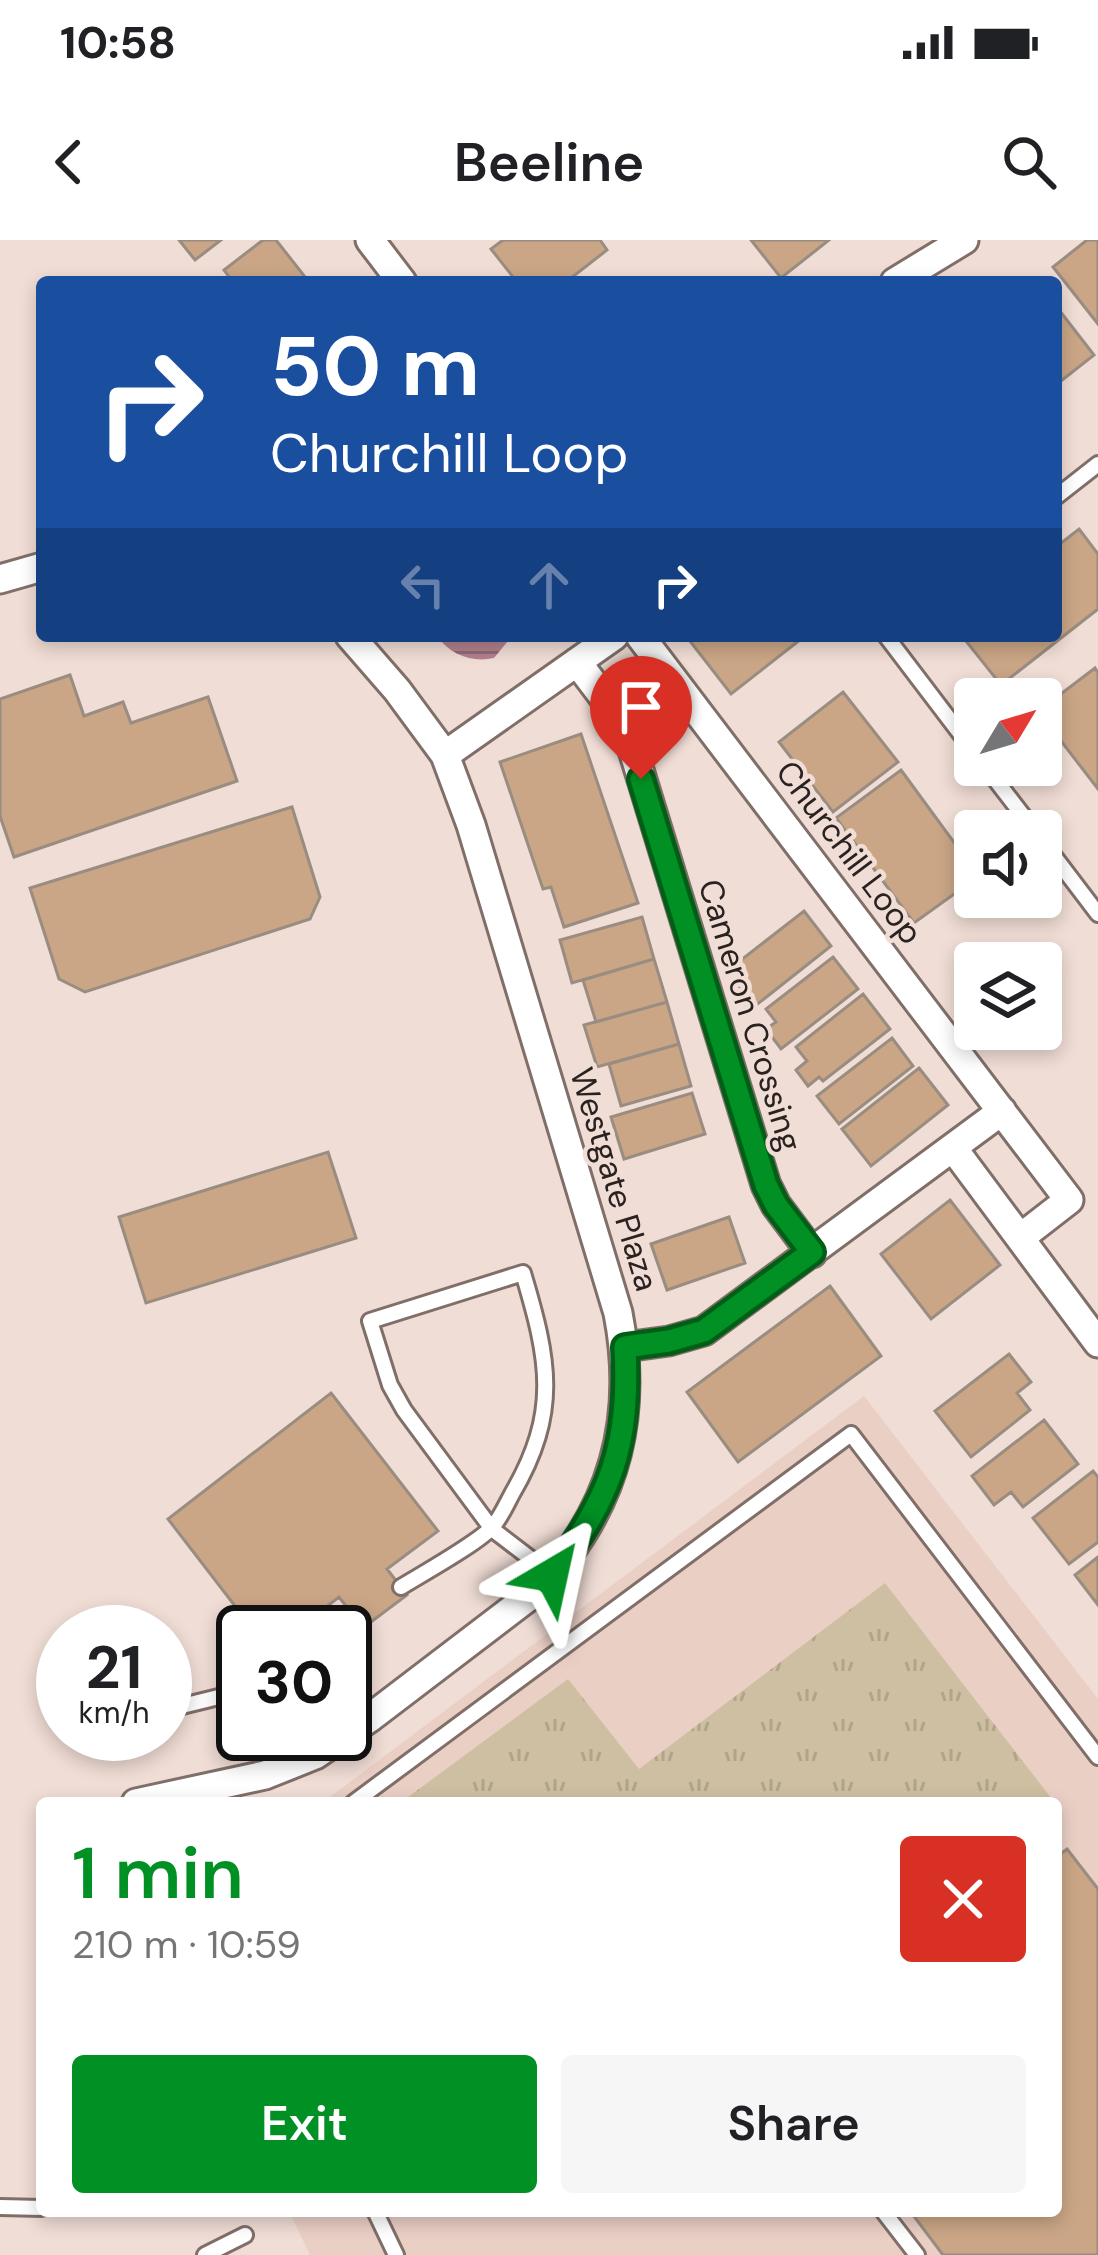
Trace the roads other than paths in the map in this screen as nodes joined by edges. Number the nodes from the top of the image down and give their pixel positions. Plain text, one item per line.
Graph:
1 (370, 240) edge
2 (960, 241) edge
3 (397, 276) edge
4 (905, 276) edge
5 (1098, 464) edge
6 (1062, 492) edge
7 (36, 569) edge
8 (0, 579) edge
9 (355, 642) edge
10 (605, 642) edge
11 (645, 642) edge
12 (891, 642) edge
13 (577, 662) junction
14 (954, 725) edge
15 (445, 755) junction
16 (1000, 786) edge
17 (1019, 810) edge
18 (1062, 867) edge
19 (1098, 914) edge
20 (1003, 1111) junction
21 (953, 1148) junction
22 (1020, 1238) junction
23 (812, 1252) junction
24 (1098, 1343) edge
25 (625, 1347) junction
26 (492, 1529) junction
27 (552, 1575) junction
28 (401, 1587) dead end
29 (1098, 1757) edge
30 (164, 1797) edge
31 (360, 1797) edge
32 (0, 2206) edge
33 (36, 2208) edge
34 (379, 2217) edge
35 (888, 2217) edge
36 (245, 2235) dead end
37 (205, 2255) edge
38 (396, 2255) edge
39 (917, 2255) edge

1 - 3 street
2 - 4 street
5 - 6 lane
7 - 8 street
9 - 15 street, Westgate Plaza
10 - 13 street
11 - 20 street, Churchill Loop
12 - 14 lane
13 - 15 street
13 - 23 street, Cameron Crossing
15 - 25 street, Westgate Plaza
16 - 17 lane
18 - 19 lane
20 - 21 street
20 - 22 street, Churchill Loop
21 - 22 street
21 - 23 street
22 - 24 street
23 - 25 street
25 - 27 street, Westgate Plaza
26 - 26 lane
26 - 27 lane
26 - 28 lane
27 - 30 street, Westgate Plaza
29 - 31 lane
32 - 33 lane
34 - 38 lane
35 - 39 lane
36 - 37 lane

